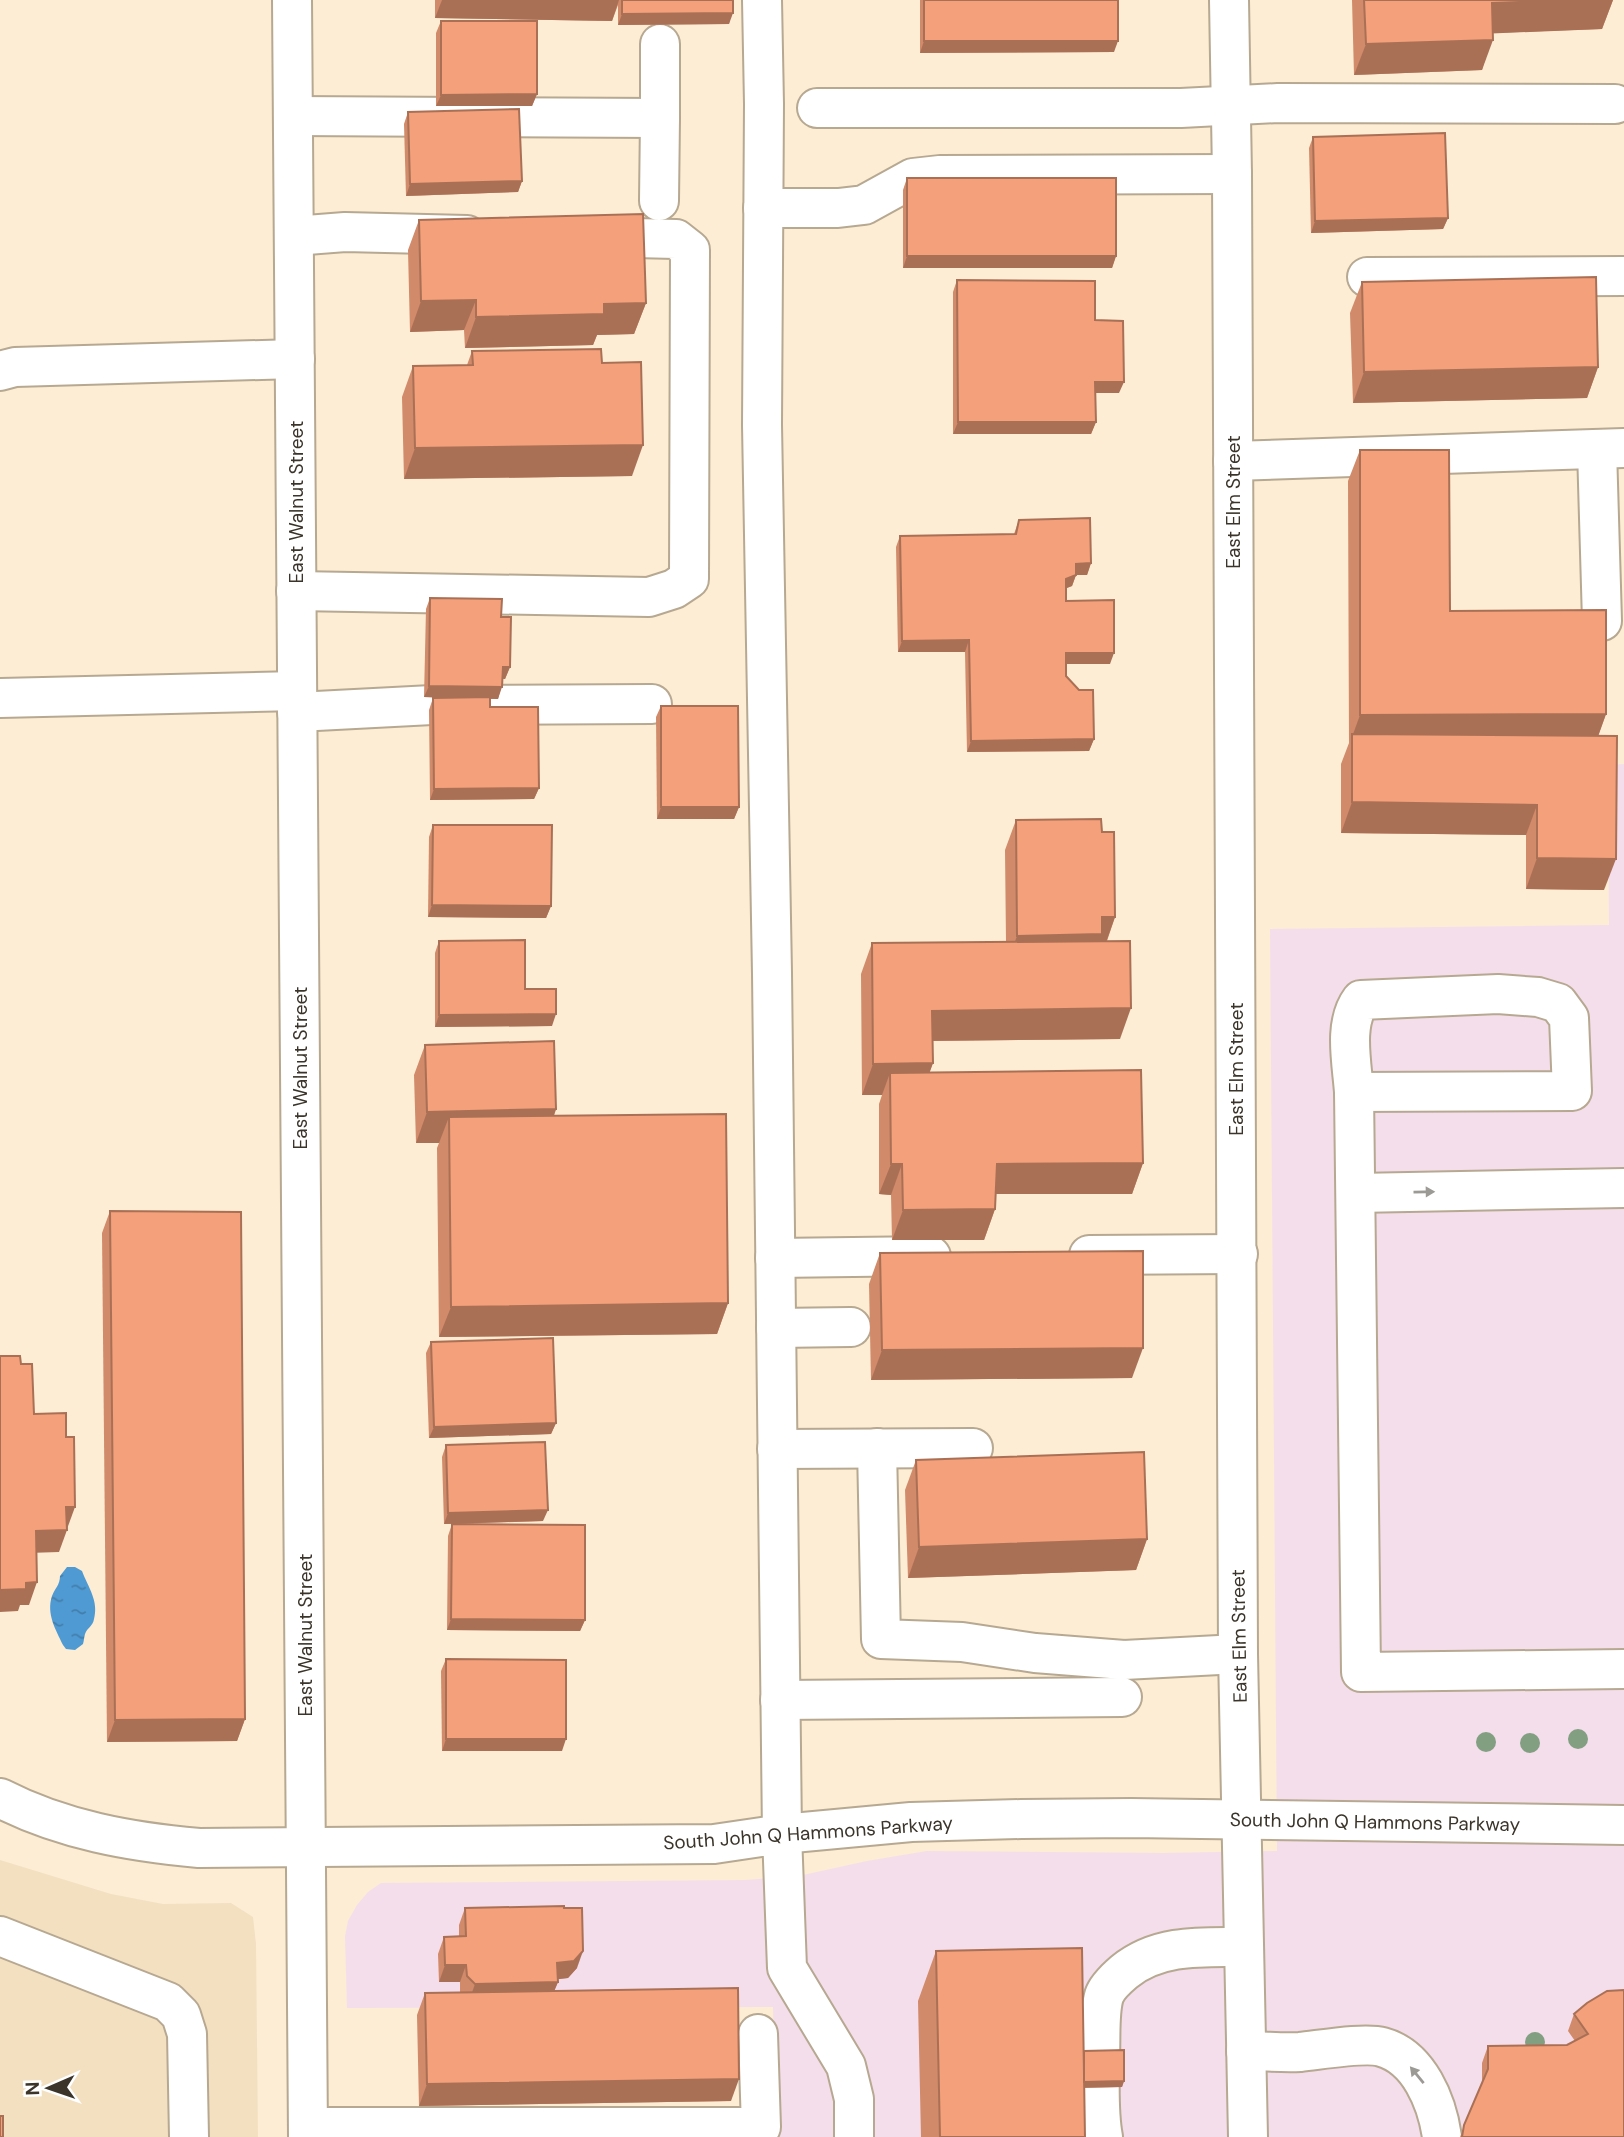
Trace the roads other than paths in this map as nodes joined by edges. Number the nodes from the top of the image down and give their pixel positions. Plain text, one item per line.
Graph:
1 (292, 0) edge
2 (762, 0) edge
3 (1229, 0) edge
4 (660, 44) dead end
5 (1615, 104) dead end
6 (1230, 107) junction
7 (817, 108) dead end
8 (293, 116) junction
9 (660, 118) junction
10 (1233, 174) junction
11 (659, 201) dead end
12 (763, 208) junction
13 (496, 235) edge
14 (294, 236) junction
15 (565, 237) edge
16 (1624, 276) edge
17 (1367, 277) dead end
18 (295, 359) junction
19 (0, 371) edge
20 (1610, 449) edge
21 (1233, 461) junction
22 (296, 591) junction
23 (1602, 621) edge
24 (0, 698) edge
25 (297, 701) junction
26 (652, 704) dead end
27 (1354, 1092) junction
28 (1624, 1188) edge
29 (1356, 1193) junction
30 (1238, 1254) junction
31 (1054, 1255) edge
32 (970, 1256) edge
33 (775, 1258) junction
34 (851, 1327) dead end
35 (776, 1328) junction
36 (877, 1448) junction
37 (972, 1448) dead end
38 (777, 1449) junction
39 (1238, 1654) junction
40 (1624, 1669) edge
41 (1122, 1696) dead end
42 (780, 1700) junction
43 (0, 1798) edge
44 (1242, 1820) junction
45 (1624, 1825) edge
46 (782, 1834) junction
47 (306, 1847) junction
48 (0, 1936) edge
49 (1243, 1947) junction
50 (758, 2034) dead end
51 (1246, 2051) junction
52 (308, 2132) edge
53 (189, 2137) edge
54 (854, 2137) edge
55 (1103, 2137) edge
56 (1248, 2137) edge
57 (1442, 2137) edge

1 - 8 street, East Walnut Street
2 - 12 street
3 - 6 street, East Elm Street
4 - 9 street
5 - 6 street
6 - 7 street
6 - 10 street, East Elm Street
8 - 9 street
8 - 14 street, East Walnut Street
9 - 11 street
10 - 12 street
10 - 21 street, East Elm Street
12 - 33 street
13 - 14 street
14 - 18 street, East Walnut Street
15 - 22 street
16 - 17 street
18 - 19 street
18 - 22 street, East Walnut Street
20 - 21 street
20 - 23 street
21 - 30 street, East Elm Street
22 - 25 street, East Walnut Street
24 - 25 street
25 - 26 street
25 - 47 street, East Walnut Street
27 - 27 street
27 - 29 street
29 -> 28 street
29 - 40 street
30 - 31 street
30 - 39 street, East Elm Street
32 - 33 street
33 - 35 street
34 - 35 street
35 - 38 street
36 - 37 street
36 - 38 street
36 - 39 street
38 - 42 street
39 - 44 street, East Elm Street
41 - 42 street
42 - 46 street
43 - 47 street, South John Q Hammons Parkway
44 - 45 street, South John Q Hammons Parkway
44 - 46 street, South John Q Hammons Parkway
44 - 49 street, East Elm Street
46 - 47 street, South John Q Hammons Parkway
46 - 54 street
47 - 52 street, East Walnut Street
48 - 53 street
49 - 51 street, East Elm Street
49 - 55 street
50 - 52 street
51 - 56 street, East Elm Street
57 -> 51 street

